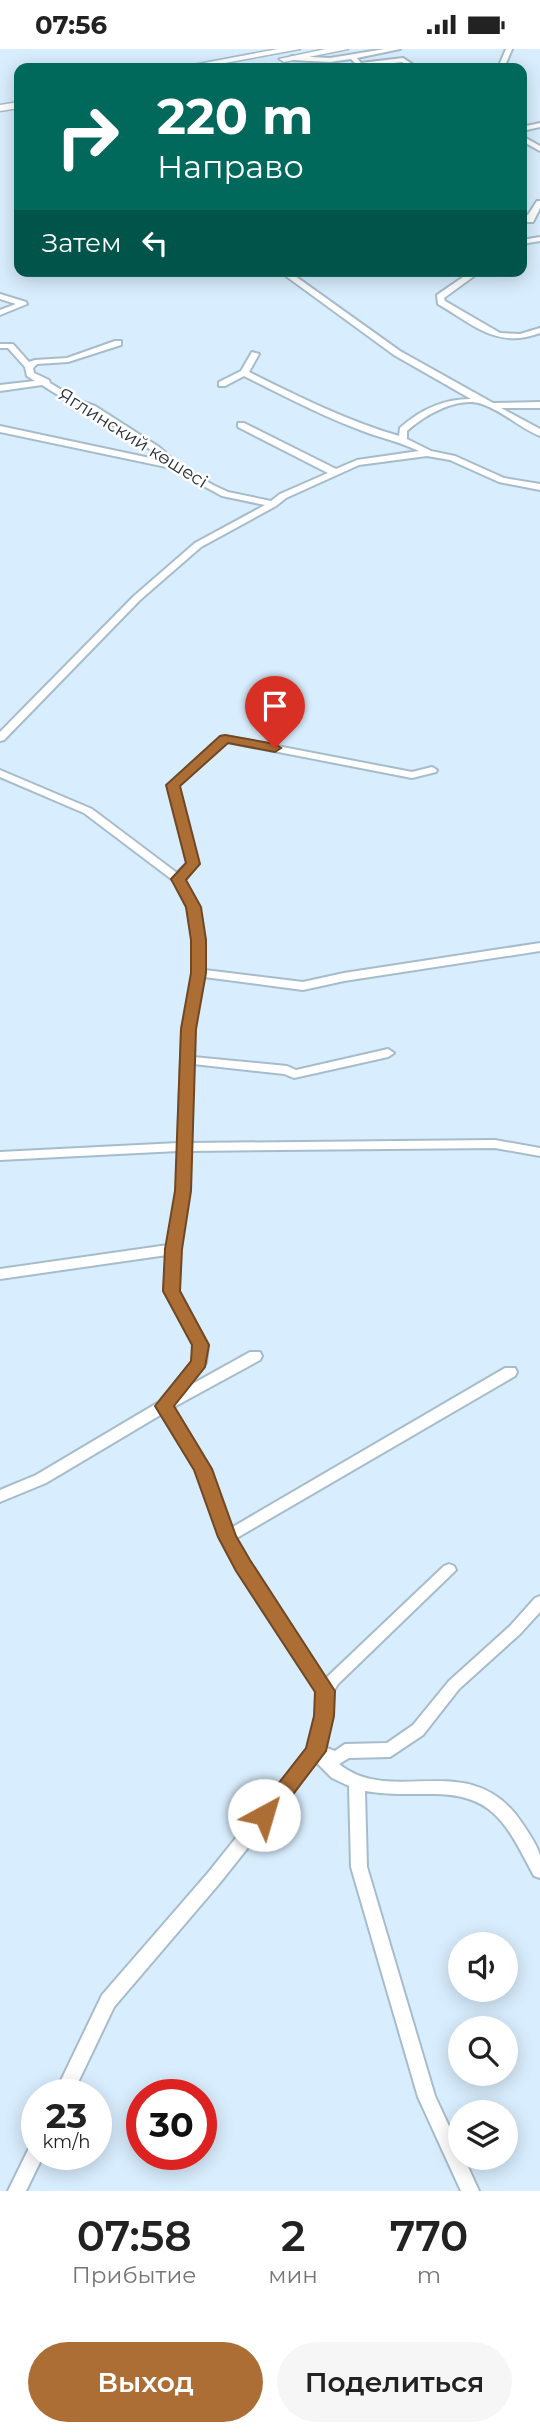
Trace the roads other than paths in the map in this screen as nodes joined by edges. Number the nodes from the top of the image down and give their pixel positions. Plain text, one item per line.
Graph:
1 (343, 49) edge
2 (397, 49) edge
3 (288, 52) edge
4 (352, 56) junction
5 (215, 63) edge
6 (250, 63) edge
7 (355, 63) edge
8 (388, 63) edge
9 (406, 63) edge
10 (540, 203) edge
11 (527, 218) edge
12 (292, 277) edge
13 (466, 277) edge
14 (0, 296) edge
15 (0, 313) edge
16 (540, 330) edge
17 (118, 343) dead end
18 (0, 346) edge
19 (255, 353) dead end
20 (29, 367) junction
21 (244, 373) junction
22 (46, 382) junction
23 (222, 384) dead end
24 (0, 389) edge
25 (481, 401) junction
26 (495, 405) junction
27 (540, 405) edge
28 (242, 425) dead end
29 (0, 429) edge
30 (540, 433) edge
31 (403, 440) junction
32 (427, 453) junction
33 (175, 466) junction
34 (334, 472) junction
35 (540, 487) edge
36 (272, 504) junction
37 (0, 738) edge
38 (432, 770) dead end
39 (0, 773) edge
40 (178, 879) junction
41 (540, 947) edge
42 (198, 973) junction
43 (388, 1053) dead end
44 (187, 1060) junction
45 (183, 1147) junction
46 (540, 1152) edge
47 (0, 1156) edge
48 (174, 1249) junction
49 (0, 1274) edge
50 (255, 1356) dead end
51 (510, 1372) dead end
52 (164, 1406) junction
53 (0, 1496) edge
54 (227, 1537) junction
55 (449, 1570) dead end
56 (540, 1602) edge
57 (325, 1691) junction
58 (316, 1751) junction
59 (357, 1782) junction
60 (540, 1871) edge
61 (71, 2079) edge
62 (27, 2170) edge
63 (17, 2191) edge
64 (470, 2191) edge

1 - 3 main road
2 - 4 street
3 - 4 street
3 - 5 main road
3 - 6 main road
4 - 7 street
8 - 9 street
10 - 11 street
12 - 25 street
13 - 16 street
14 - 15 street
17 - 20 street
18 - 20 street, Яглинский көшесі
19 - 21 street
20 - 22 street, Яглинский көшесі
21 - 23 street
21 - 31 street
22 - 24 street
22 - 33 street, Яглинский көшесі
25 - 26 street
25 - 31 street
26 - 27 street
26 - 30 street
28 - 34 street
29 - 33 street
31 - 32 street
32 - 34 street
32 - 35 street
33 - 36 street, Яглинский көшесі
34 - 36 street
36 - 37 street
38 - 40 street
39 - 40 street
40 - 42 street
41 - 42 street
42 - 44 street
43 - 44 street
44 - 45 street
45 - 46 street
45 - 47 street
45 - 48 street
48 - 49 street
48 - 52 street
50 - 52 street
51 - 54 street
52 - 53 street
52 - 54 street
54 - 57 street
55 - 57 street
56 - 58 street
57 - 58 street
58 - 59 street
58 - 61 street
59 - 60 street
59 - 64 street
62 - 63 street

